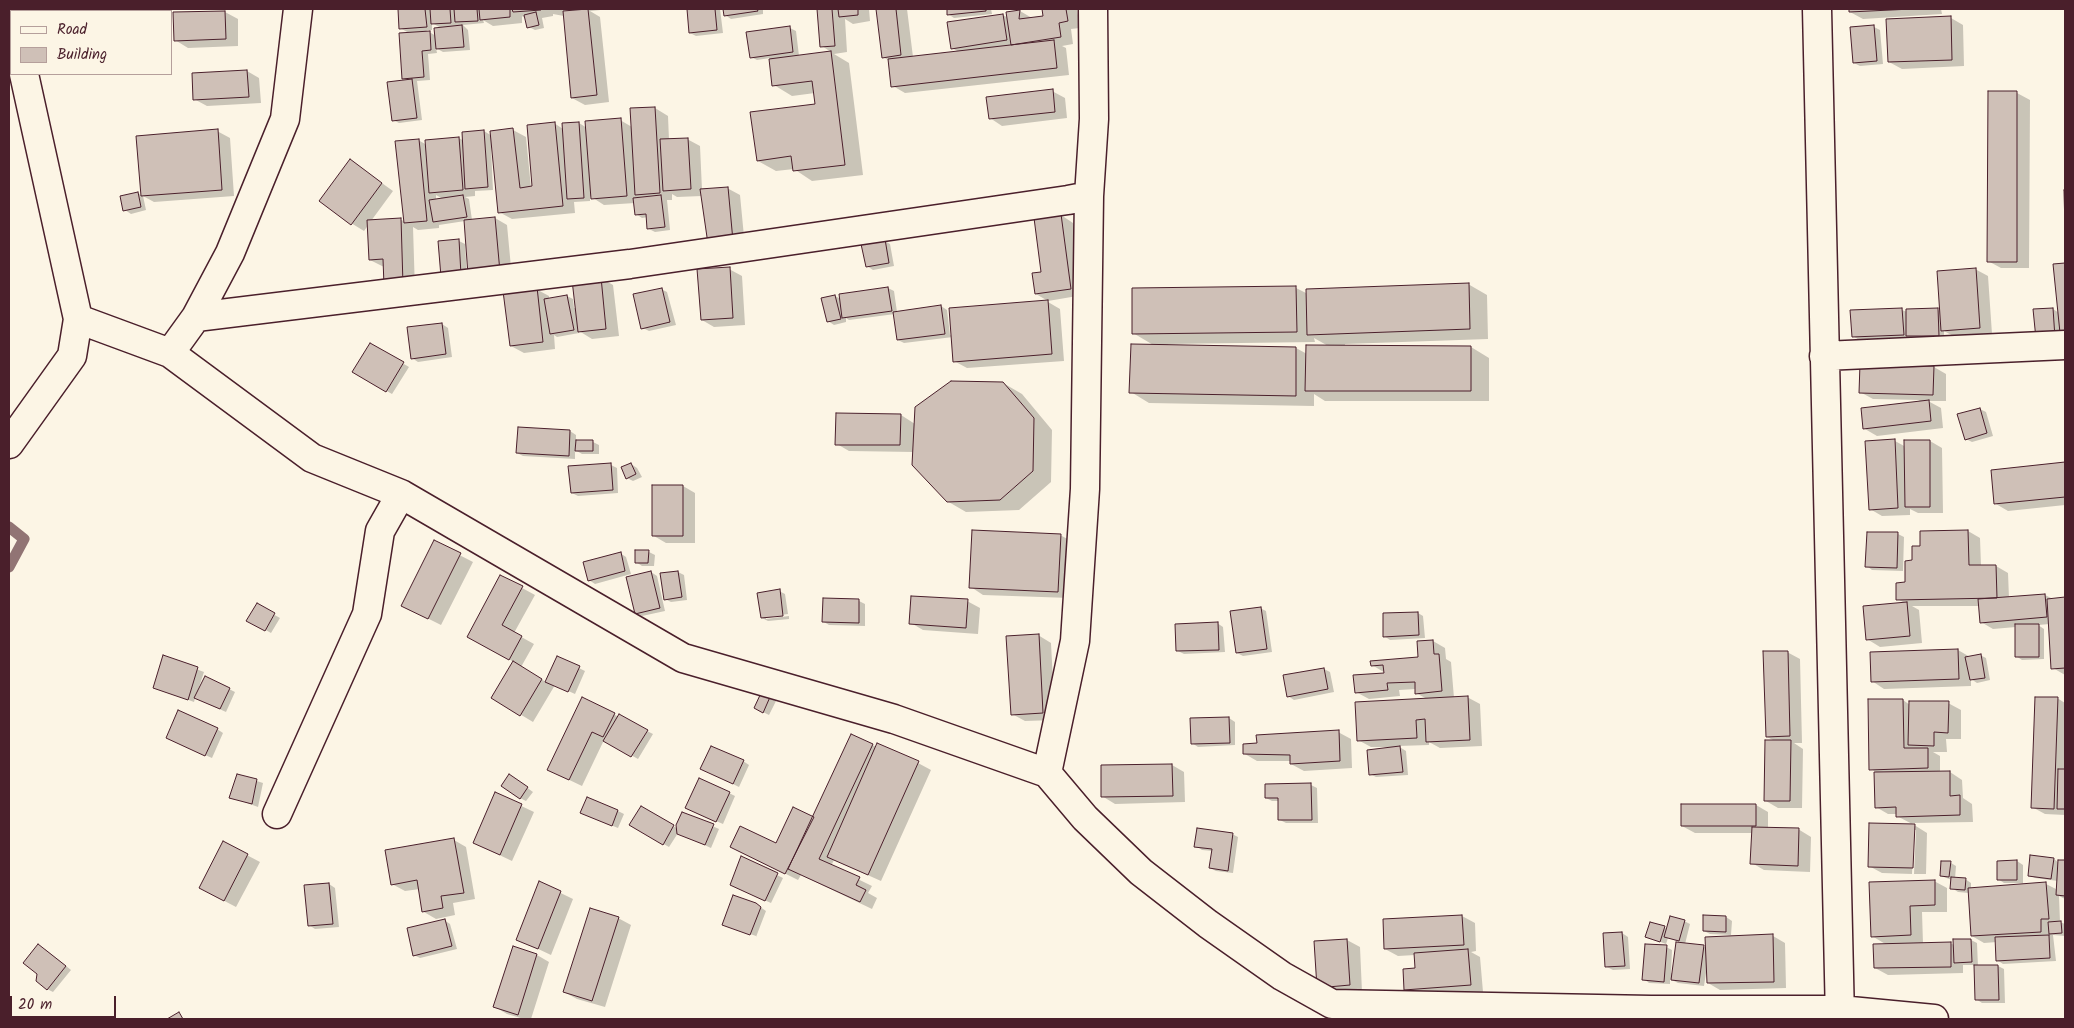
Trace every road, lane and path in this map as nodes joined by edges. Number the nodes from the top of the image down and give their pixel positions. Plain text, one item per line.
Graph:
1 (298, 9) edge
2 (1093, 9) edge
3 (1817, 9) edge
4 (24, 75) edge
5 (1089, 196) junction
6 (196, 316) junction
7 (78, 319) junction
8 (2065, 345) edge
9 (170, 353) junction
10 (1824, 356) junction
11 (9, 444) edge
12 (401, 494) junction
13 (1047, 773) junction
14 (277, 814) dead end
15 (1840, 1015) edge
16 (1934, 1019) edge

1 - 6 street
2 - 5 street
3 - 10 street
4 - 7 street
5 - 6 street
5 - 13 street
6 - 9 street
7 - 9 street
7 - 11 street
8 - 10 street
9 - 12 street
10 - 15 street
12 - 13 street
12 - 14 street
13 - 15 street
15 - 16 street

